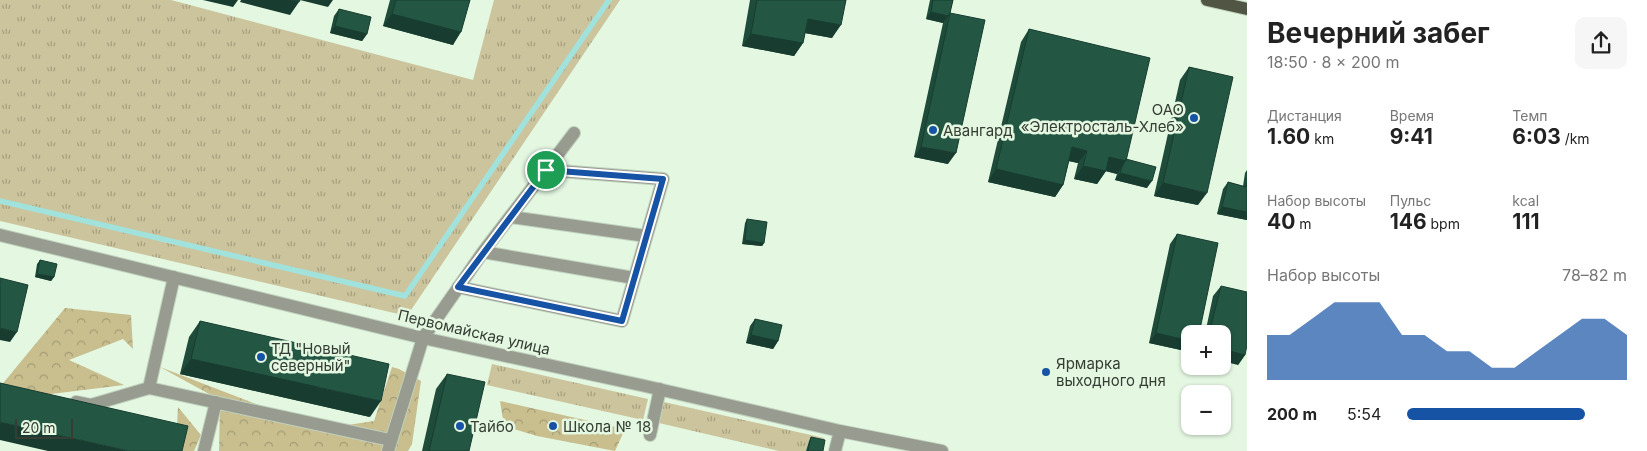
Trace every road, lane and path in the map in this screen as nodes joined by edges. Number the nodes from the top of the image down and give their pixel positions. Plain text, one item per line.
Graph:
1 (1208, 0) edge
2 (1247, 10) edge
3 (574, 133) dead end
4 (546, 170) junction
5 (511, 216) junction
6 (0, 235) edge
7 (646, 236) junction
8 (483, 252) junction
9 (174, 277) junction
10 (634, 278) junction
11 (458, 287) junction
12 (423, 338) junction
13 (148, 388) junction
14 (660, 389) junction
15 (62, 399) edge
16 (216, 402) junction
17 (840, 431) junction
18 (650, 435) dead end
19 (389, 446) edge
20 (919, 448) edge
21 (204, 451) edge
22 (835, 451) edge
23 (942, 451) edge

1 - 2 main road
3 - 4 street
4 - 5 street
4 - 7 street
5 - 7 street
5 - 8 street
6 - 9 street, Первомайская улица
7 - 10 street
8 - 10 street
8 - 11 street
9 - 12 street, Первомайская улица
9 - 13 street
10 - 11 street
11 - 12 street
12 - 14 street, Первомайская улица
12 - 19 street
13 - 15 street
13 - 16 street
14 - 17 street, Первомайская улица
14 - 18 street
16 - 19 street
16 - 21 street
17 - 20 street, Первомайская улица
17 - 22 street
20 - 23 street, Первомайская улица

